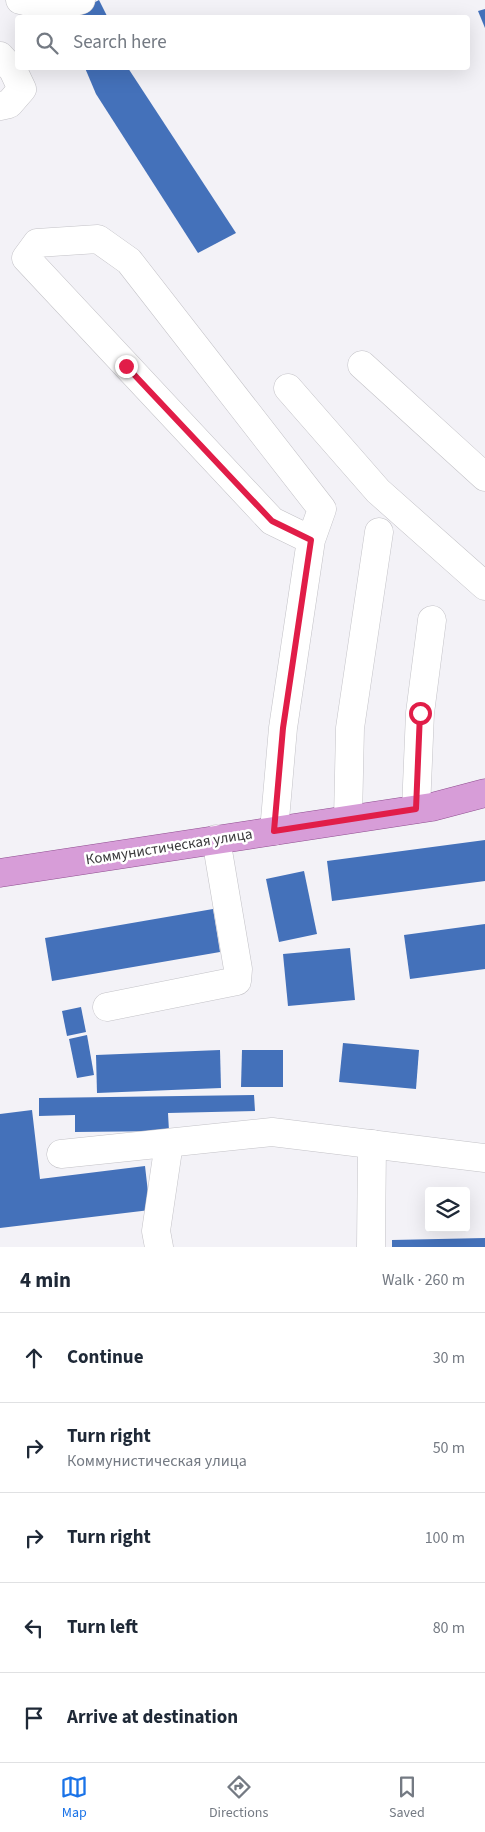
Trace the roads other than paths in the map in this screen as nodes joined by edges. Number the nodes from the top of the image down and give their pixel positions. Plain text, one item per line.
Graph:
1 (20, 0) edge
2 (81, 0) edge
3 (0, 56) edge
4 (0, 106) edge
5 (362, 365) dead end
6 (288, 388) dead end
7 (485, 477) edge
8 (379, 532) dead end
9 (311, 540) junction
10 (485, 586) edge
11 (432, 620) dead end
12 (485, 793) edge
13 (416, 809) junction
14 (348, 819) junction
15 (274, 831) junction
16 (216, 840) junction
17 (0, 873) edge
18 (106, 1007) dead end
19 (169, 1143) junction
20 (372, 1144) junction
21 (61, 1154) dead end
22 (485, 1158) edge
23 (159, 1247) edge
24 (372, 1247) edge

1 - 2 lane
3 - 4 lane
5 - 7 lane
6 - 10 lane
8 - 14 lane
9 - 9 lane
9 - 15 lane
11 - 13 lane
12 - 13 main road, Коммунистическая улица
13 - 14 main road, Коммунистическая улица
14 - 15 main road, Коммунистическая улица
15 - 16 main road, Коммунистическая улица
16 - 17 main road, Коммунистическая улица
16 - 18 lane
19 - 20 lane
19 - 21 lane
19 - 23 lane
20 - 22 lane
20 - 24 lane

